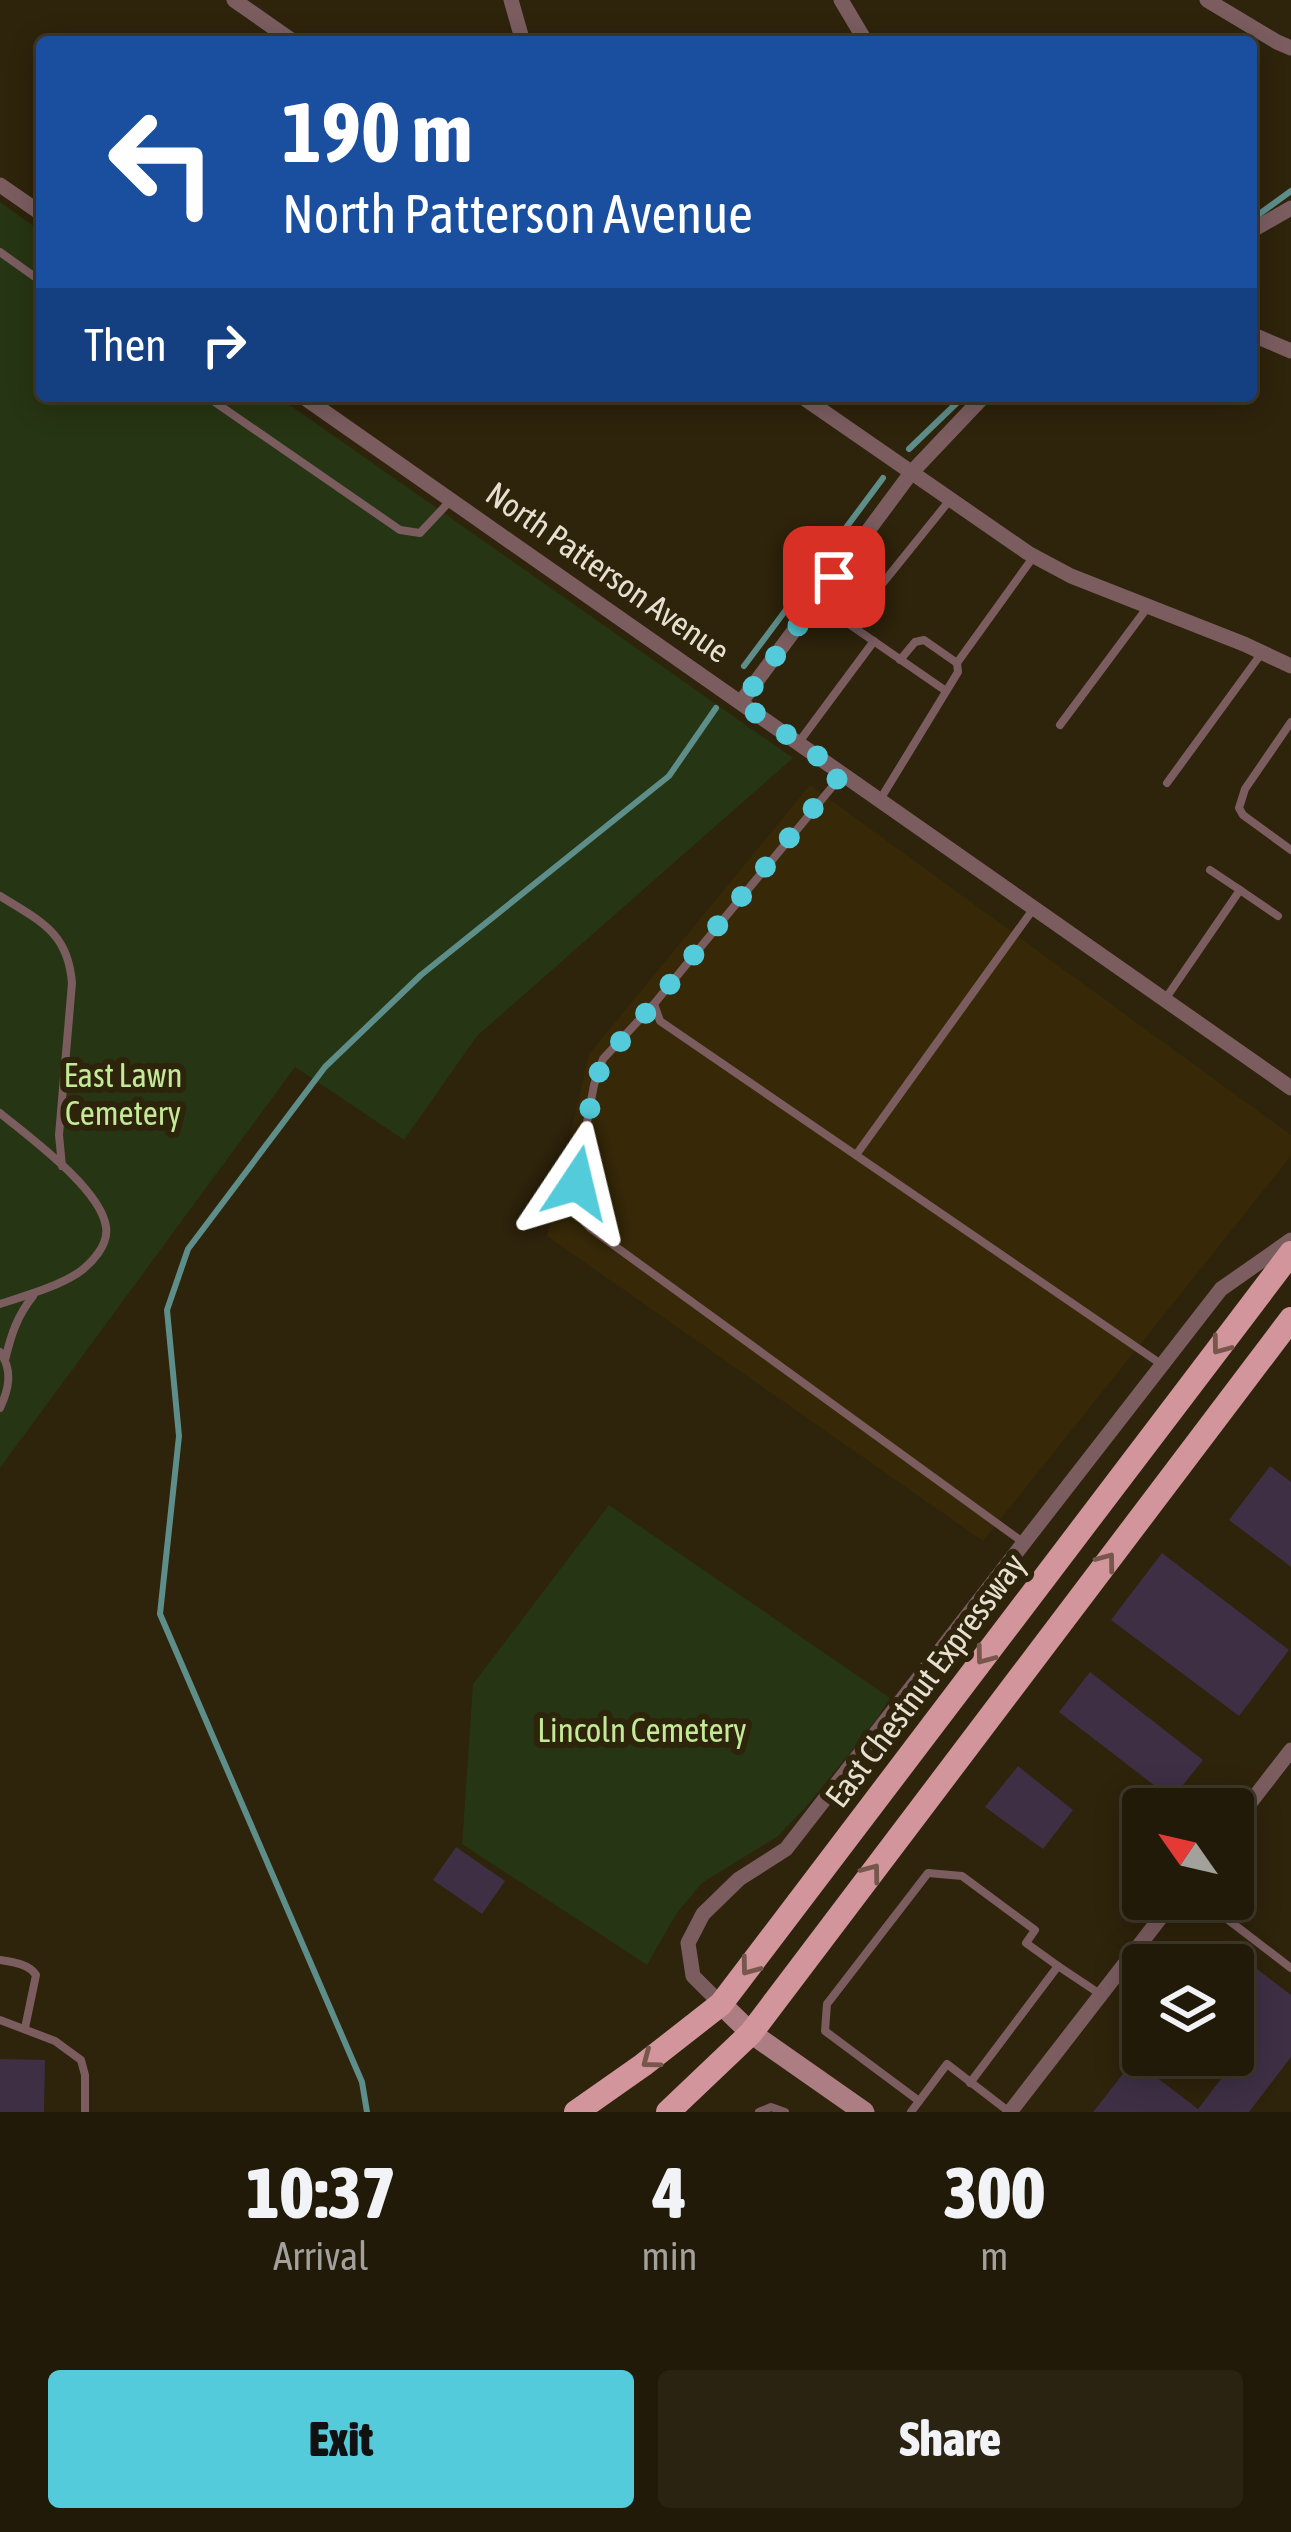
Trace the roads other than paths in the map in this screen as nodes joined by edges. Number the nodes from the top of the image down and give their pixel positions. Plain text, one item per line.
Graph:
1 (233, 0) edge
2 (511, 0) edge
3 (841, 0) edge
4 (1207, 0) edge
5 (285, 36) edge
6 (521, 36) edge
7 (862, 36) edge
8 (1291, 48) edge
9 (0, 184) edge
10 (1291, 208) edge
11 (36, 210) edge
12 (1257, 228) edge
13 (0, 253) edge
14 (36, 278) edge
15 (1257, 337) edge
16 (1291, 351) edge
17 (215, 402) edge
18 (311, 402) edge
19 (809, 402) edge
20 (978, 402) edge
21 (910, 473) junction
22 (451, 500) junction
23 (950, 500) junction
24 (1034, 556) junction
25 (834, 577) junction
26 (816, 601) junction
27 (1147, 608) junction
28 (874, 641) junction
29 (1262, 652) junction
30 (900, 659) junction
31 (957, 663) junction
32 (1291, 666) edge
33 (946, 692) junction
34 (741, 703) junction
35 (1291, 722) edge
36 (1060, 725) dead end
37 (799, 743) junction
38 (842, 773) junction
39 (1168, 782) dead end
40 (880, 800) junction
41 (1291, 850) edge
42 (1210, 870) dead end
43 (1240, 890) junction
44 (0, 896) edge
45 (1034, 908) junction
46 (1278, 916) dead end
47 (1165, 1000) junction
48 (654, 1004) junction
49 (1291, 1088) edge
50 (0, 1113) edge
51 (856, 1155) junction
52 (62, 1166) junction
53 (1291, 1240) edge
54 (1291, 1252) edge
55 (35, 1293) junction
56 (0, 1304) edge
57 (1291, 1319) edge
58 (3, 1356) edge
59 (1162, 1365) junction
60 (0, 1408) edge
61 (1024, 1543) junction
62 (1291, 1750) edge
63 (1254, 1798) edge
64 (1159, 1920) edge
65 (1228, 1920) edge
66 (0, 1960) edge
67 (1058, 1966) junction
68 (1291, 1968) edge
69 (1101, 1995) junction
70 (721, 2004) junction
71 (0, 2020) edge
72 (25, 2028) junction
73 (751, 2033) junction
74 (970, 2083) junction
75 (919, 2102) junction
76 (85, 2112) edge
77 (576, 2112) edge
78 (668, 2112) edge
79 (759, 2112) edge
80 (785, 2112) edge
81 (865, 2112) edge
82 (911, 2112) edge
83 (1009, 2112) edge

1 - 5 street
2 - 6 street
3 - 7 street
4 - 8 street
9 - 11 street
10 - 12 street
13 - 14 lane
15 - 16 street
17 - 22 lane
18 - 22 street, North Patterson Avenue
19 - 21 street
20 - 21 street
21 - 23 street
21 - 25 street
22 - 34 street, North Patterson Avenue
23 - 24 street
23 - 25 lane
24 - 27 street
24 - 31 lane
25 - 26 street
26 - 28 lane
26 - 34 street
27 - 29 street
27 - 36 lane
28 - 30 lane
28 - 37 lane
29 - 32 street
29 - 39 lane
30 - 31 lane
30 - 33 lane
31 - 33 lane
33 - 40 lane
34 - 37 street, North Patterson Avenue
35 - 41 lane
37 - 38 street, North Patterson Avenue
38 - 40 street, North Patterson Avenue
38 - 48 lane
40 - 45 street, North Patterson Avenue
42 - 43 lane
43 - 46 lane
43 - 47 lane
44 - 52 lane
45 - 47 street, North Patterson Avenue
45 - 51 lane
47 - 49 street, North Patterson Avenue
48 - 51 lane
48 - 61 lane
50 - 52 lane
51 - 59 lane
52 - 55 lane
53 - 59 street
54 -> 70 main road, East Chestnut Expressway
55 - 56 lane
55 - 58 lane
73 -> 57 main road
58 - 60 lane
59 - 61 street
61 - 70 street
62 - 63 street
64 - 69 street
65 - 68 lane
66 - 72 lane
67 - 69 lane
67 - 74 lane
67 - 75 lane
69 - 83 street
70 - 73 street
70 -> 77 main road, East Chestnut Expressway
71 - 72 lane
72 - 76 lane
73 - 78 main road
73 - 81 street
74 - 75 lane
74 - 83 lane
75 - 82 lane
79 - 80 lane

